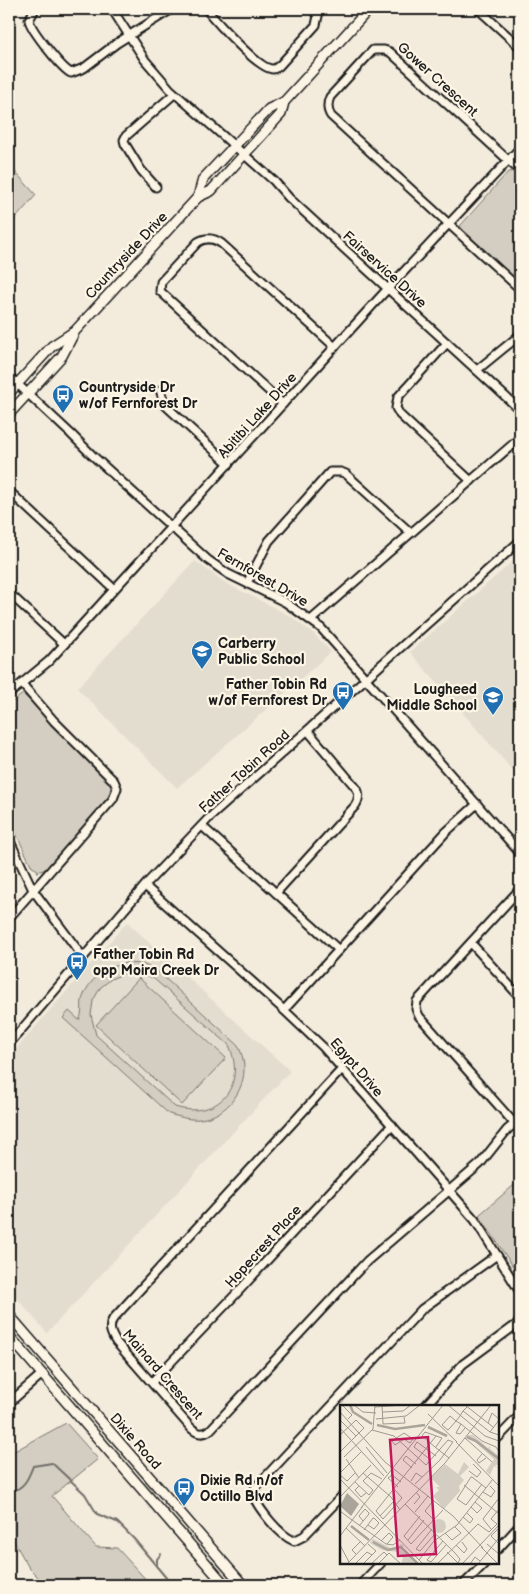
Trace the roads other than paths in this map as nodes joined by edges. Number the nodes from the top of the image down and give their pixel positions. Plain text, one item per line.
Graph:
1 (35, 9) edge
2 (112, 9) edge
3 (172, 9) edge
4 (206, 9) edge
5 (314, 9) edge
6 (369, 9) edge
7 (478, 9) edge
8 (128, 36) junction
9 (520, 47) edge
10 (174, 94) junction
11 (284, 102) junction
12 (234, 146) junction
13 (520, 148) edge
14 (244, 154) junction
15 (509, 160) junction
16 (520, 171) edge
17 (156, 186) dead end
18 (198, 197) junction
19 (450, 225) junction
20 (388, 289) junction
21 (520, 289) edge
22 (75, 331) junction
23 (520, 335) edge
24 (447, 343) junction
25 (335, 347) junction
26 (477, 370) junction
27 (9, 376) edge
28 (17, 384) junction
29 (160, 390) dead end
30 (9, 393) edge
31 (27, 393) junction
32 (283, 404) junction
33 (520, 410) edge
34 (9, 414) edge
35 (520, 438) edge
36 (229, 464) junction
37 (472, 480) junction
38 (9, 491) edge
39 (171, 527) junction
40 (411, 534) junction
41 (520, 541) edge
42 (247, 583) junction
43 (114, 589) junction
44 (9, 593) edge
45 (311, 620) junction
46 (64, 644) junction
47 (366, 678) junction
48 (22, 684) junction
49 (9, 694) edge
50 (308, 731) junction
51 (476, 804) junction
52 (202, 826) junction
53 (9, 839) edge
54 (520, 853) edge
55 (145, 886) junction
56 (520, 889) edge
57 (33, 890) junction
58 (276, 893) junction
59 (9, 918) edge
60 (471, 943) junction
61 (338, 950) junction
62 (83, 957) junction
63 (520, 997) edge
64 (284, 1010) junction
65 (9, 1044) edge
66 (342, 1069) junction
67 (517, 1121) edge
68 (392, 1125) junction
69 (449, 1191) junction
70 (497, 1255) junction
71 (520, 1292) edge
72 (9, 1314) edge
73 (520, 1322) edge
74 (9, 1336) edge
75 (42, 1374) junction
76 (152, 1382) junction
77 (9, 1403) edge
78 (426, 1405) edge
79 (520, 1415) edge
80 (499, 1437) edge
81 (340, 1498) edge
82 (520, 1525) edge
83 (499, 1548) edge
84 (380, 1564) edge
85 (484, 1564) edge
86 (225, 1585) edge
87 (243, 1585) edge
88 (360, 1585) edge
89 (463, 1585) edge

1 - 8 street
2 - 8 street, Fairservice Drive
3 - 8 street
4 - 5 street
6 - 11 main road, Countryside Drive
7 - 9 street
8 - 10 street, Fairservice Drive
10 - 12 street, Fairservice Drive
10 - 17 street
11 - 12 main road, Countryside Drive
11 - 14 main road, Countryside Drive
12 - 14 street, Fairservice Drive
12 - 18 main road, Countryside Drive
13 - 15 street, Abitibi Lake Drive
14 - 18 main road, Countryside Drive
14 - 20 street, Fairservice Drive
15 - 16 street
15 - 19 street, Abitibi Lake Drive
15 - 19 street, Gower Crescent
18 - 22 main road, Countryside Drive
19 - 20 street, Abitibi Lake Drive
19 - 21 street
20 - 24 street, Fairservice Drive
20 - 25 street, Abitibi Lake Drive
22 - 28 main road, Countryside Drive
22 - 31 main road, Countryside Drive
23 - 26 street
24 - 26 street, Fairservice Drive
24 - 37 street
25 - 32 street, Abitibi Lake Drive
25 - 32 street
26 - 33 street, Fairservice Drive
27 - 28 street, Fernforest Drive
28 - 30 main road, Countryside Drive
28 - 31 street, Fernforest Drive
29 - 36 street
31 - 34 main road, Countryside Drive
31 - 39 street, Fernforest Drive
32 - 36 street, Abitibi Lake Drive
35 - 37 street
36 - 39 street, Abitibi Lake Drive
37 - 40 street
38 - 43 street
39 - 42 street, Fernforest Drive
39 - 43 street, Abitibi Lake Drive
40 - 42 street
40 - 45 street
41 - 47 street, Father Tobin Road
42 - 45 street, Fernforest Drive
43 - 46 street, Abitibi Lake Drive
44 - 46 street
45 - 47 street, Fernforest Drive
46 - 48 street, Abitibi Lake Drive
47 - 50 street, Father Tobin Road
47 - 51 street, Fernforest Drive
48 - 49 street, Abitibi Lake Drive
48 - 57 street
50 - 52 street, Father Tobin Road
50 - 58 street
51 - 54 street, Fernforest Drive
51 - 61 street
52 - 55 street, Father Tobin Road
52 - 58 street
53 - 57 street
55 - 62 street, Father Tobin Road
55 - 64 street, Egypt Drive
56 - 60 street
57 - 59 street
57 - 62 street
58 - 61 street
60 - 63 street
60 - 67 street
61 - 64 street
62 - 65 street, Father Tobin Road
64 - 66 street, Egypt Drive
66 - 68 street, Egypt Drive
66 - 76 street, Mainard Crescent
67 - 69 street
68 - 69 street, Egypt Drive
68 - 76 street, Hopecrest Place
69 - 70 street, Egypt Drive
69 - 76 street, Mainard Crescent
70 - 71 street, Egypt Drive
70 - 81 street
72 - 87 main road, Dixie Road
73 - 78 street
74 - 75 main road, Dixie Road
75 - 77 street
75 - 86 main road, Dixie Road
79 - 80 street
82 - 83 street
84 - 88 street
85 - 89 street

